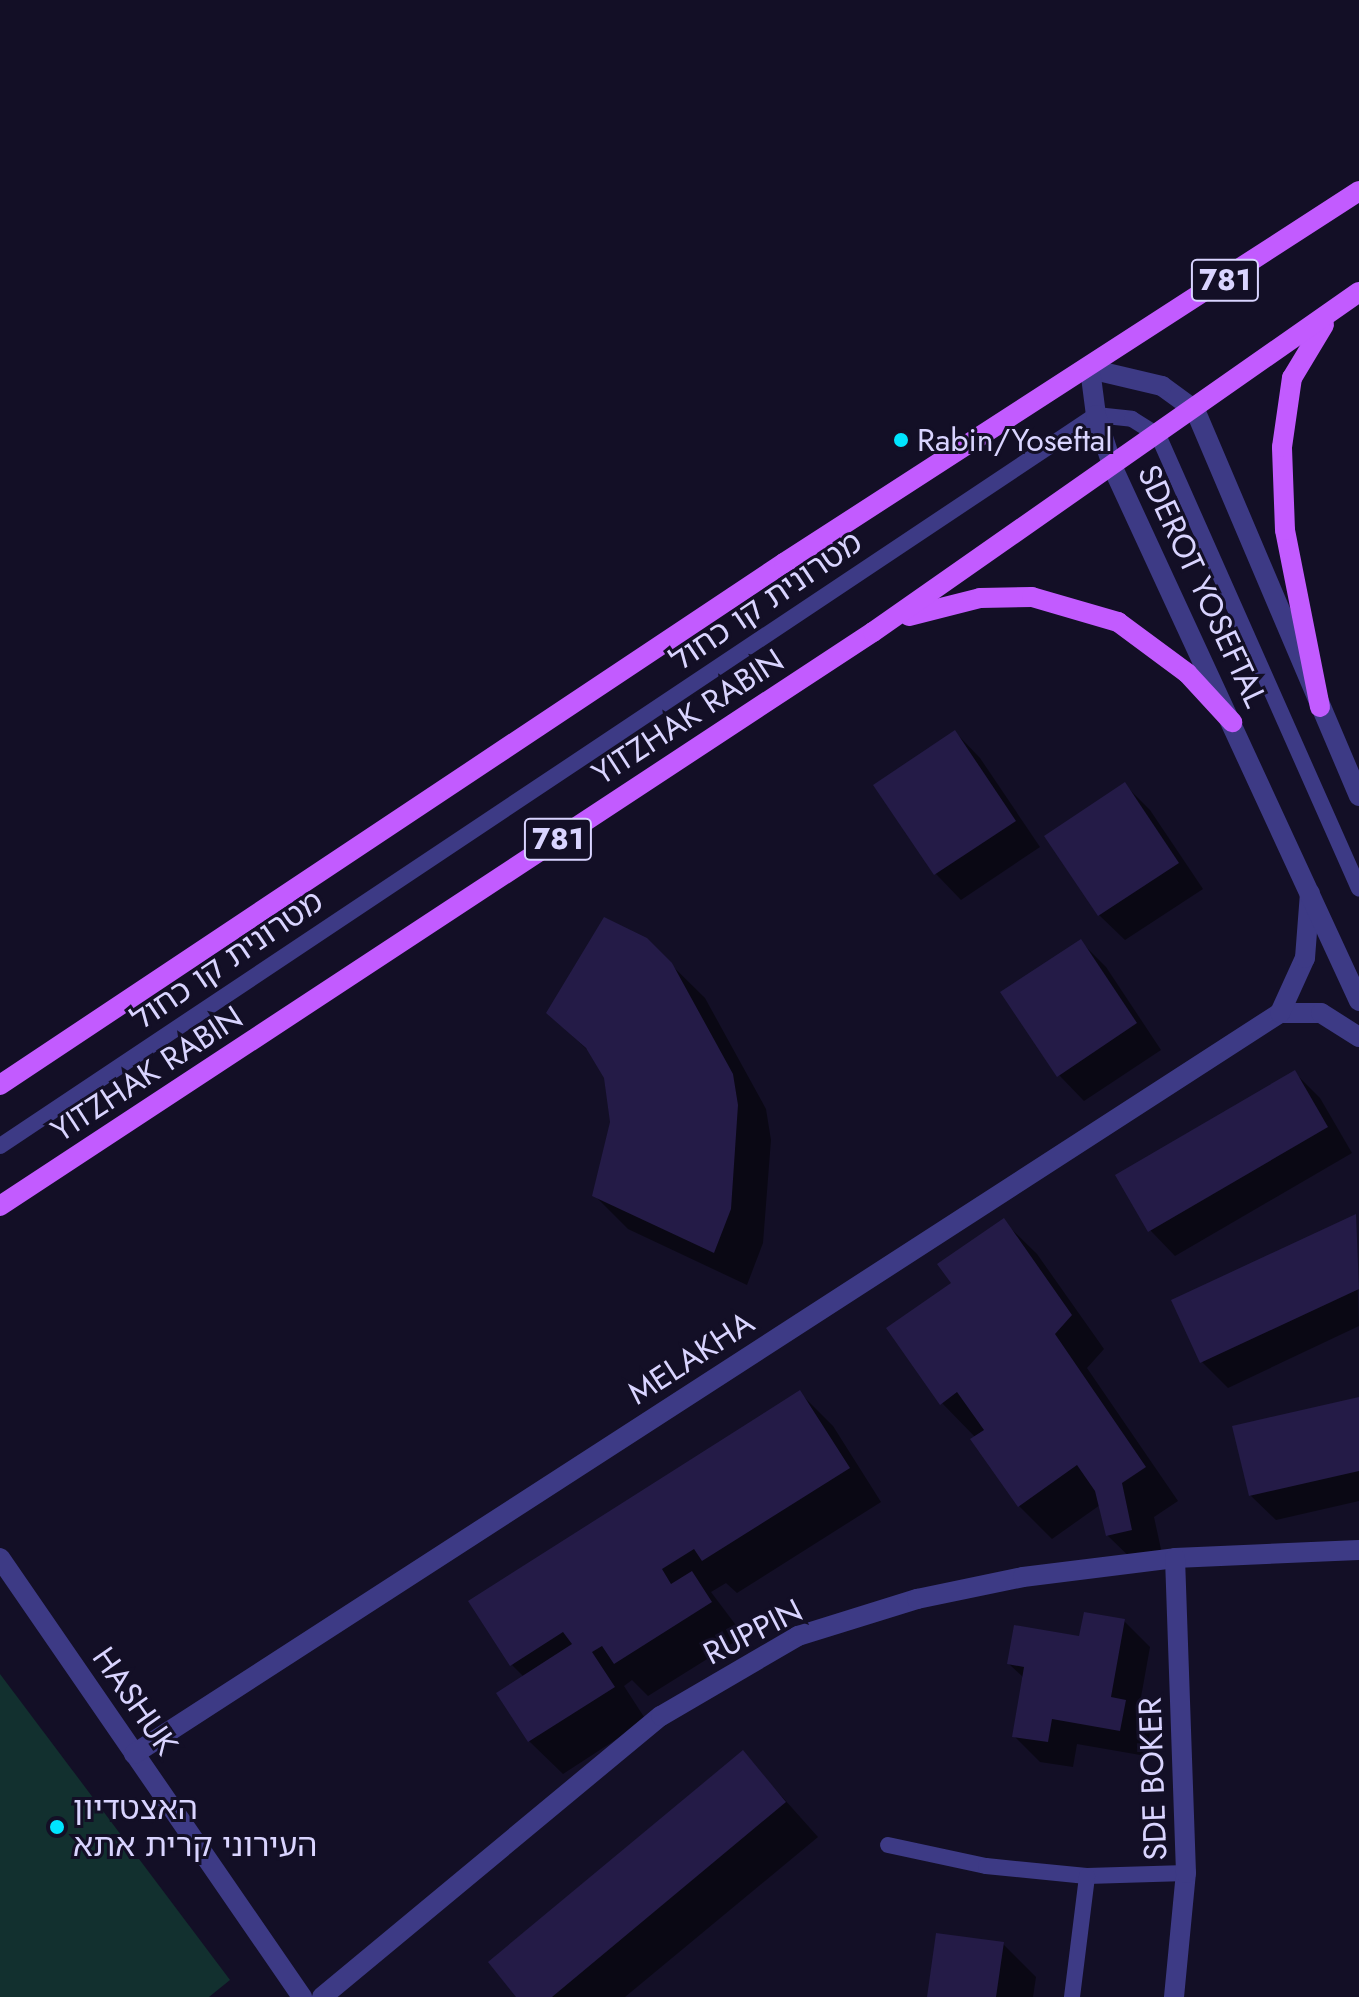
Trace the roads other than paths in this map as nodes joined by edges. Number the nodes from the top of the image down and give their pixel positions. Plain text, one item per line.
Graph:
1 (1359, 191) edge
2 (1352, 296) edge
3 (1090, 369) junction
4 (1195, 410) junction
5 (1096, 415) junction
6 (1158, 435) junction
7 (1113, 468) junction
8 (873, 632) junction
9 (1320, 707) junction
10 (1232, 722) junction
11 (1359, 796) edge
12 (1359, 888) edge
13 (1310, 893) junction
14 (1359, 1001) edge
15 (1280, 1013) junction
16 (1359, 1037) edge
17 (0, 1085) edge
18 (0, 1146) edge
19 (0, 1206) edge
20 (1359, 1550) edge
21 (0, 1558) edge
22 (1175, 1558) junction
23 (134, 1754) junction
24 (888, 1845) dead end
25 (1186, 1873) junction
26 (1087, 1876) junction
27 (302, 1997) edge
28 (322, 1997) edge
29 (1072, 1997) edge
30 (1174, 1997) edge

1 - 3 main road, 781
2 - 4 main road, YITZHAK RABIN / 781
2 - 9 main road
3 - 4 street
3 - 5 street, SDEROT YOSEFTAL
3 - 17 main road, 781
4 - 6 main road, YITZHAK RABIN / 781
4 - 9 street, SDEROT YOSEFTAL
5 - 6 lane
5 - 7 street, SDEROT YOSEFTAL
5 - 18 lane, מטרונית קו כחול
6 - 7 main road, YITZHAK RABIN / 781
6 - 12 lane
7 - 8 main road, YITZHAK RABIN / 781
7 - 10 street, SDEROT YOSEFTAL
8 - 10 main road
8 - 19 main road, YITZHAK RABIN / 781
9 - 11 street, SDEROT YOSEFTAL
10 - 13 street, SDEROT YOSEFTAL
13 - 14 street, SDEROT YOSEFTAL
13 - 15 street
15 - 16 street
15 - 23 street, MELAKHA
20 - 22 street, RUPPIN
21 - 23 street, HASHUK
22 - 25 street, SDE BOKER
22 - 28 street, RUPPIN
23 - 27 street, HASHUK
24 - 26 lane
25 - 26 lane
25 - 30 street, SDE BOKER
26 - 29 lane

